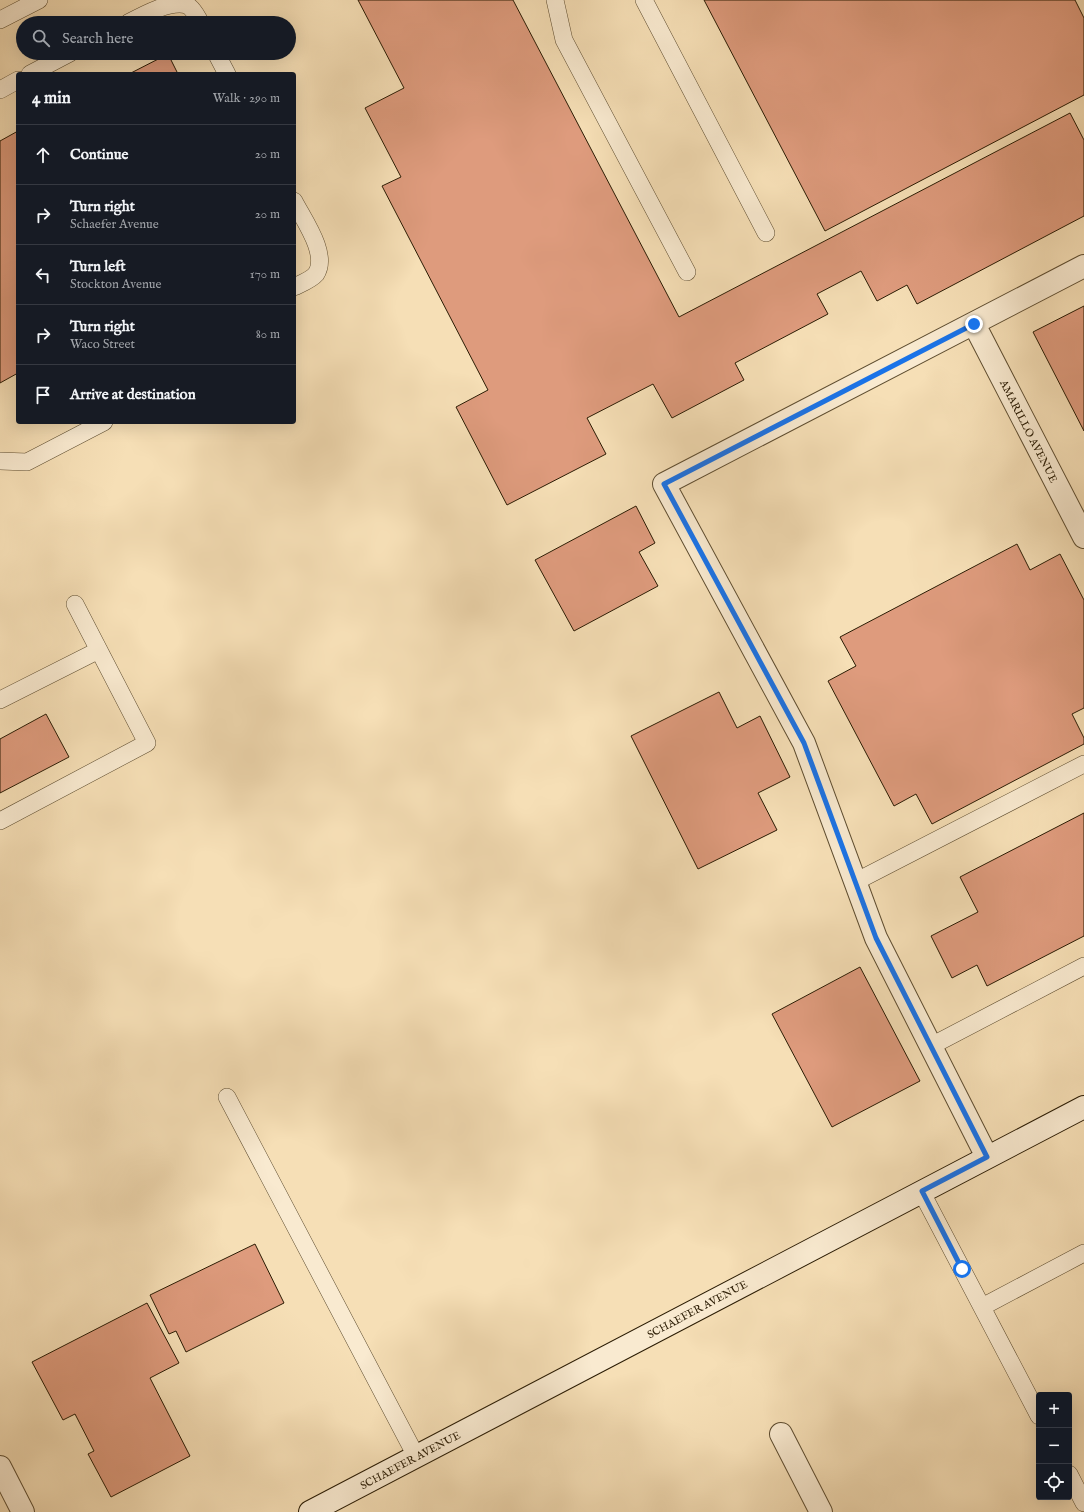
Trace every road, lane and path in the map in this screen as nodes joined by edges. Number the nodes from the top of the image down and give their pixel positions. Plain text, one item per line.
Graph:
1 (39, 0) edge
2 (555, 0) edge
3 (644, 0) edge
4 (142, 16) edge
5 (196, 16) edge
6 (0, 20) edge
7 (57, 60) edge
8 (220, 60) edge
9 (34, 72) edge
10 (226, 72) edge
11 (16, 81) edge
12 (0, 90) edge
13 (296, 205) edge
14 (766, 233) dead end
15 (1084, 266) edge
16 (687, 272) dead end
17 (296, 286) edge
18 (974, 324) junction
19 (100, 424) edge
20 (0, 461) edge
21 (1084, 538) edge
22 (75, 604) dead end
23 (99, 650) junction
24 (0, 700) edge
25 (1084, 764) edge
26 (0, 821) edge
27 (855, 882) junction
28 (1084, 966) edge
29 (931, 1046) junction
30 (227, 1097) dead end
31 (1084, 1107) edge
32 (987, 1157) junction
33 (922, 1191) junction
34 (1084, 1253) edge
35 (982, 1307) junction
36 (1036, 1410) edge
37 (781, 1434) dead end
38 (416, 1456) junction
39 (0, 1468) edge
40 (1072, 1480) edge
41 (1084, 1503) edge
42 (24, 1512) edge
43 (310, 1512) edge
44 (821, 1512) edge

1 - 6 lane
2 - 16 lane
3 - 14 lane
4 - 5 lane
7 - 9 lane
8 - 10 lane
11 - 12 lane
13 - 17 lane
15 - 18 street
18 - 21 street, AMARILLO AVENUE
18 - 27 street
19 - 20 lane
22 - 23 lane
23 - 24 lane
23 - 26 lane
25 - 27 lane
27 - 29 street
28 - 29 lane
29 - 32 street
30 - 38 lane
31 - 32 street, SCHAEFER AVENUE
32 - 33 street, SCHAEFER AVENUE
33 - 35 lane
33 - 38 street, SCHAEFER AVENUE
34 - 35 lane
35 - 36 lane
37 - 44 street
38 - 43 street, SCHAEFER AVENUE
39 - 42 street
40 - 41 lane

